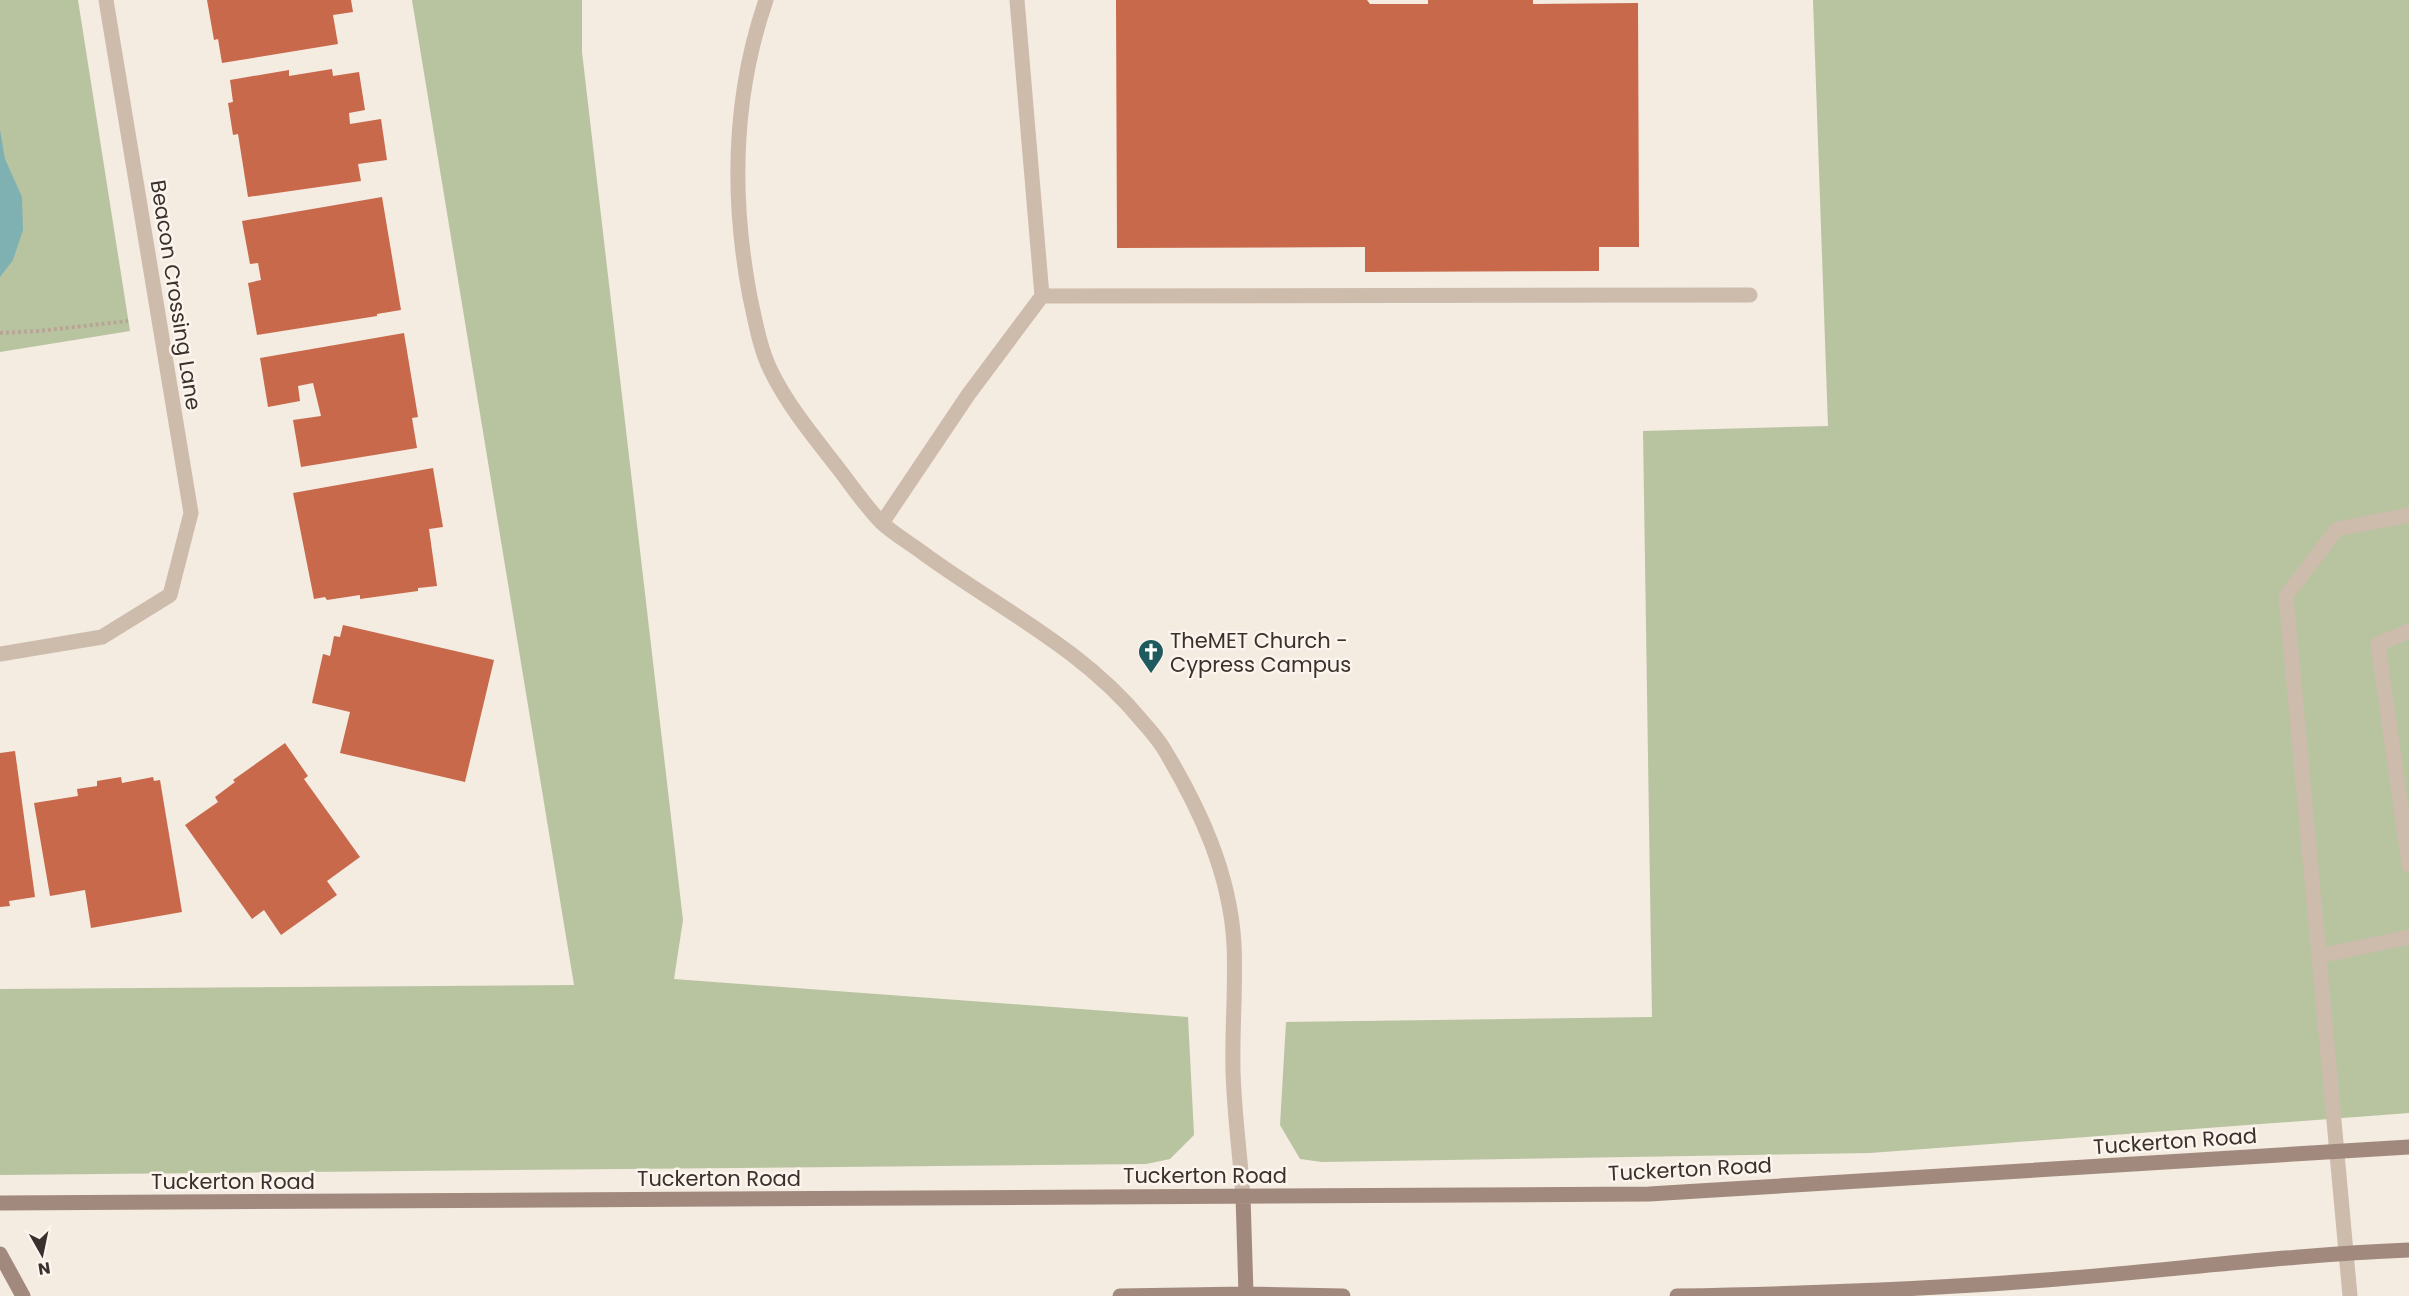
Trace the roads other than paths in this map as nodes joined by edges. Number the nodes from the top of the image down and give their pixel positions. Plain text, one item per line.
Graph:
1 (106, 0) edge
2 (766, 0) edge
3 (1017, 0) edge
4 (1750, 295) dead end
5 (1042, 296) junction
6 (2409, 515) edge
7 (882, 523) junction
8 (2409, 631) edge
9 (0, 654) edge
10 (2409, 866) edge
11 (2409, 938) edge
12 (2319, 956) junction
13 (2409, 1147) edge
14 (2337, 1151) junction
15 (1243, 1196) junction
16 (0, 1203) edge
17 (2409, 1250) edge
18 (2346, 1252) junction
19 (0, 1254) edge
20 (1246, 1295) edge
21 (23, 1296) edge
22 (1120, 1296) edge
23 (1343, 1296) edge
24 (1677, 1296) edge
25 (2350, 1296) edge

1 - 9 street, Beacon Crossing Lane
2 - 7 street
3 - 5 street
4 - 5 street
5 - 7 street
6 - 12 street
7 - 15 street
8 - 10 street
11 - 12 street
12 - 14 street
13 - 14 main road, Tuckerton Road
14 - 15 main road, Tuckerton Road
14 - 18 street
15 - 16 main road, Tuckerton Road
15 - 20 main road
17 - 18 main road
18 - 24 main road
18 - 25 street
19 - 21 main road
20 - 22 main road
20 - 23 main road

